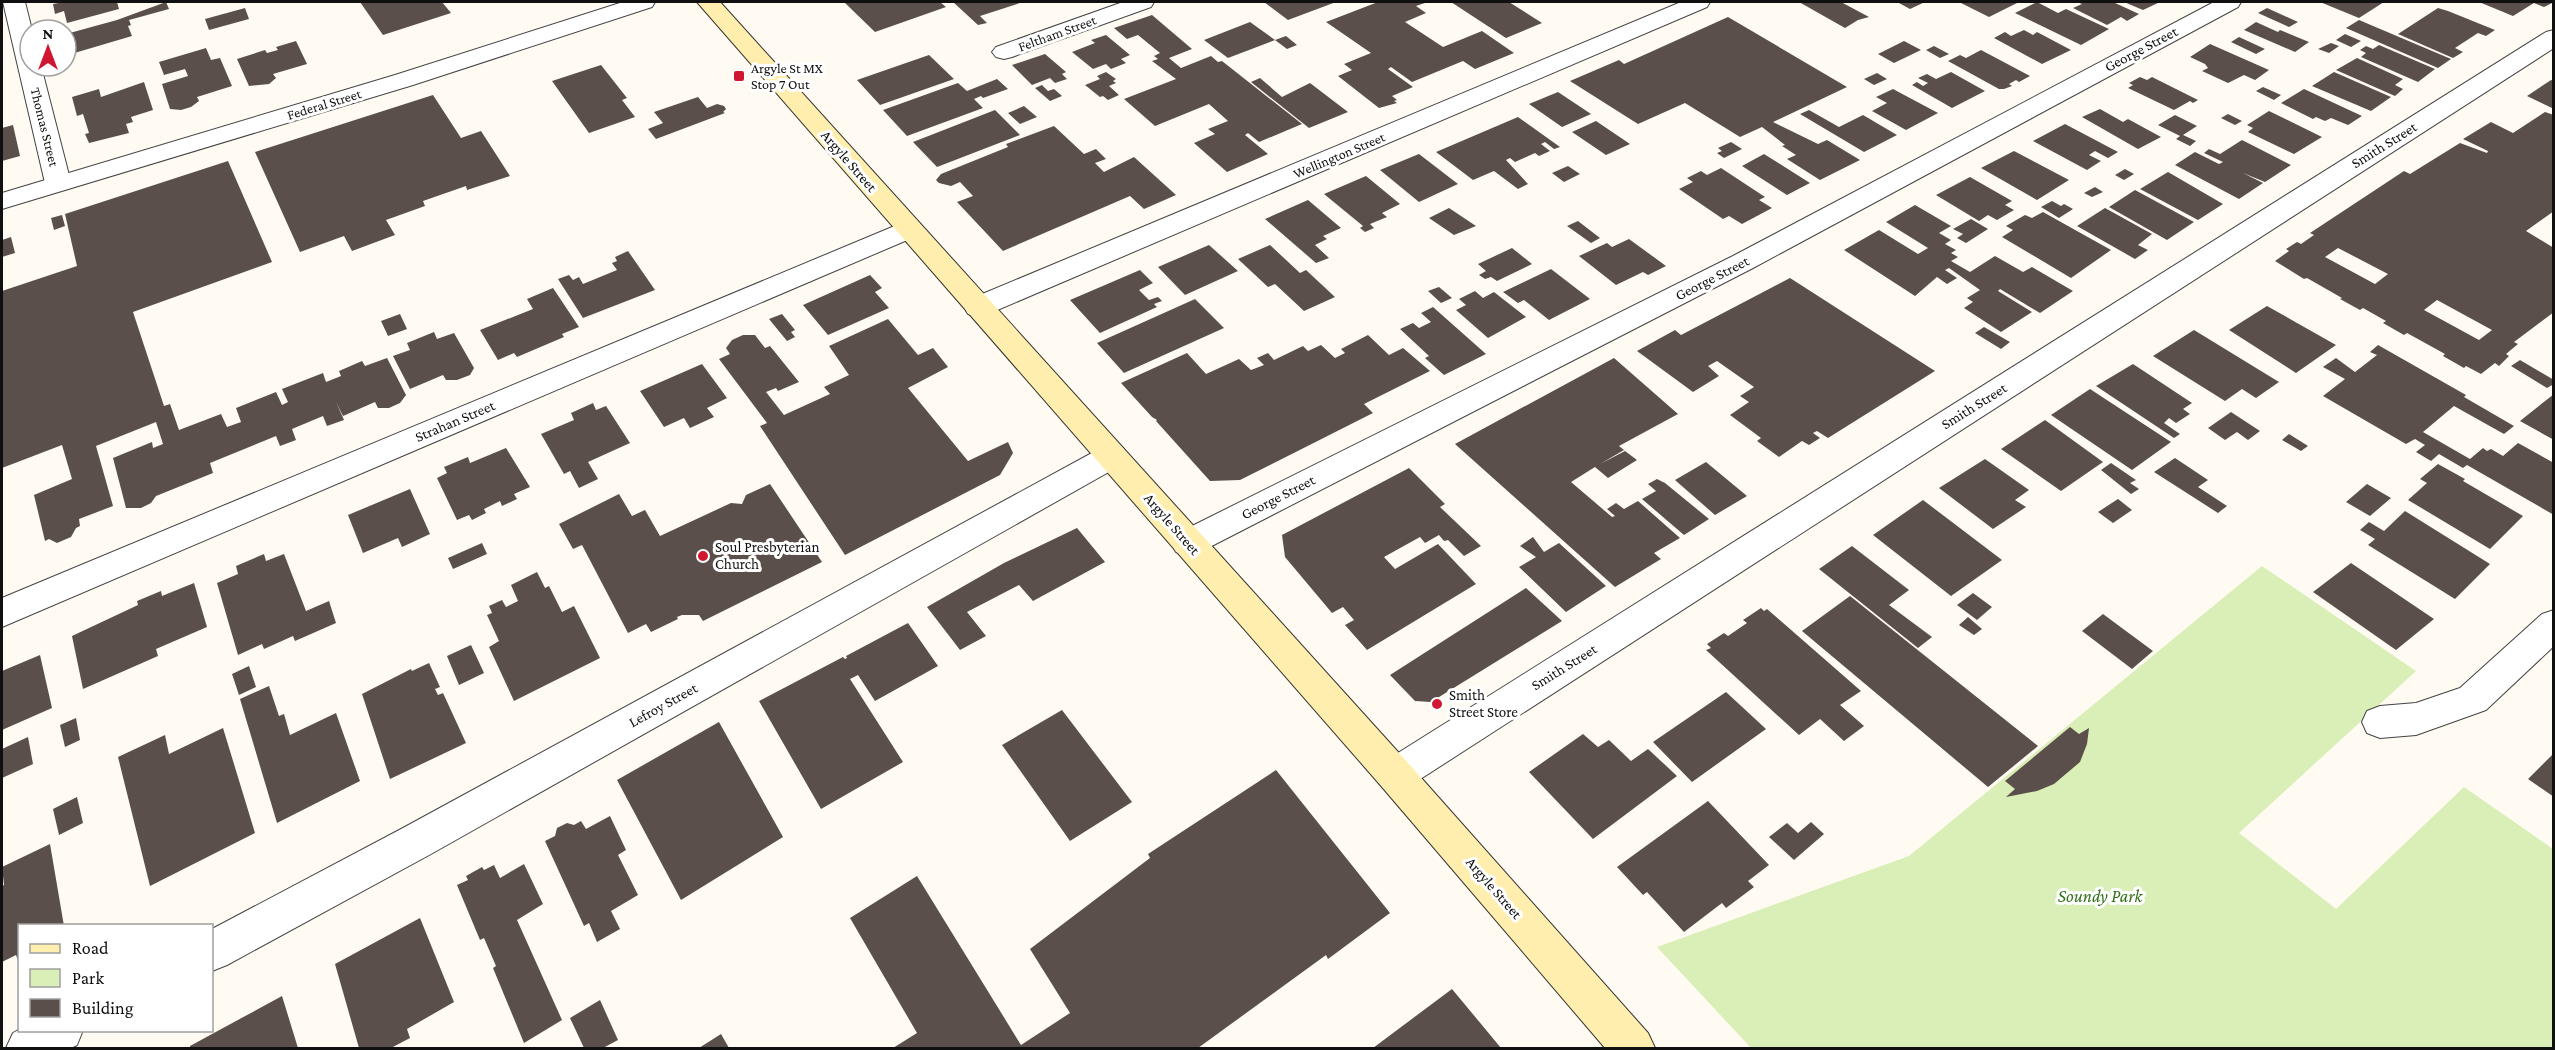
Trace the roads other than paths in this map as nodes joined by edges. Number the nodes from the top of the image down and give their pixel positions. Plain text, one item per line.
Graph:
1 (14, 2) edge
2 (644, 2) edge
3 (708, 2) edge
4 (1143, 2) edge
5 (1699, 2) edge
6 (2230, 2) edge
7 (2553, 37) edge
8 (1004, 52) dead end
9 (58, 183) junction
10 (2, 201) edge
11 (909, 229) junction
12 (978, 307) junction
13 (1112, 456) junction
14 (1188, 543) junction
15 (2, 613) edge
16 (2553, 624) edge
17 (2380, 722) dead end
18 (1395, 775) junction
19 (213, 950) edge
20 (58, 1032) edge
21 (28, 1048) edge
22 (1633, 1048) edge

1 - 9 street, Thomas Street
2 - 9 street, Federal Street
3 - 11 main road, Argyle Street
4 - 8 street, Feltham Street
5 - 12 street, Wellington Street
6 - 14 street, George Street
7 - 18 street, Smith Street
9 - 10 street, Federal Street
11 - 12 main road, Argyle Street
11 - 15 street, Strahan Street
12 - 13 main road, Argyle Street
13 - 14 main road, Argyle Street
13 - 19 street, Lefroy Street
14 - 18 main road, Argyle Street
16 - 17 street
18 - 22 main road, Argyle Street
20 - 21 street

